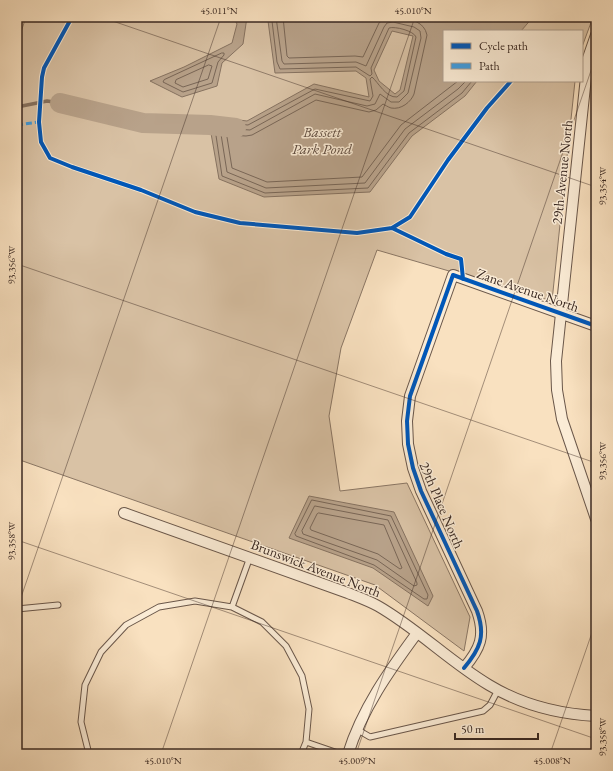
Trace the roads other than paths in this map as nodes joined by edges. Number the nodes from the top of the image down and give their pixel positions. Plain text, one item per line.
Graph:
1 (596, 35) edge
2 (453, 275) joint
3 (561, 314) junction
4 (596, 326) edge
5 (124, 513) dead end
6 (596, 520) edge
7 (250, 557) junction
8 (58, 605) dead end
9 (232, 607) junction
10 (17, 609) edge
11 (418, 634) junction
12 (464, 668) junction
13 (498, 690) junction
14 (596, 716) edge
15 (358, 730) junction
16 (306, 742) junction
17 (89, 754) edge
18 (301, 754) edge
19 (341, 754) edge
20 (348, 754) edge

1 - 3 street, 29th Avenue North
2 - 3 street, Zane Avenue North
2 - 12 street, 29th Place North
3 - 4 street, Zane Avenue North
3 - 6 street, 29th Avenue North
5 - 7 street, Brunswick Avenue North
7 - 9 lane
7 - 11 street, Brunswick Avenue North
8 - 10 lane
9 - 16 lane
9 - 17 lane
11 - 12 street, Brunswick Avenue North
11 - 15 street
12 - 13 street, Brunswick Avenue North
13 - 14 street, Brunswick Avenue North
13 - 15 lane
15 - 20 street
16 - 18 lane
16 - 19 lane

